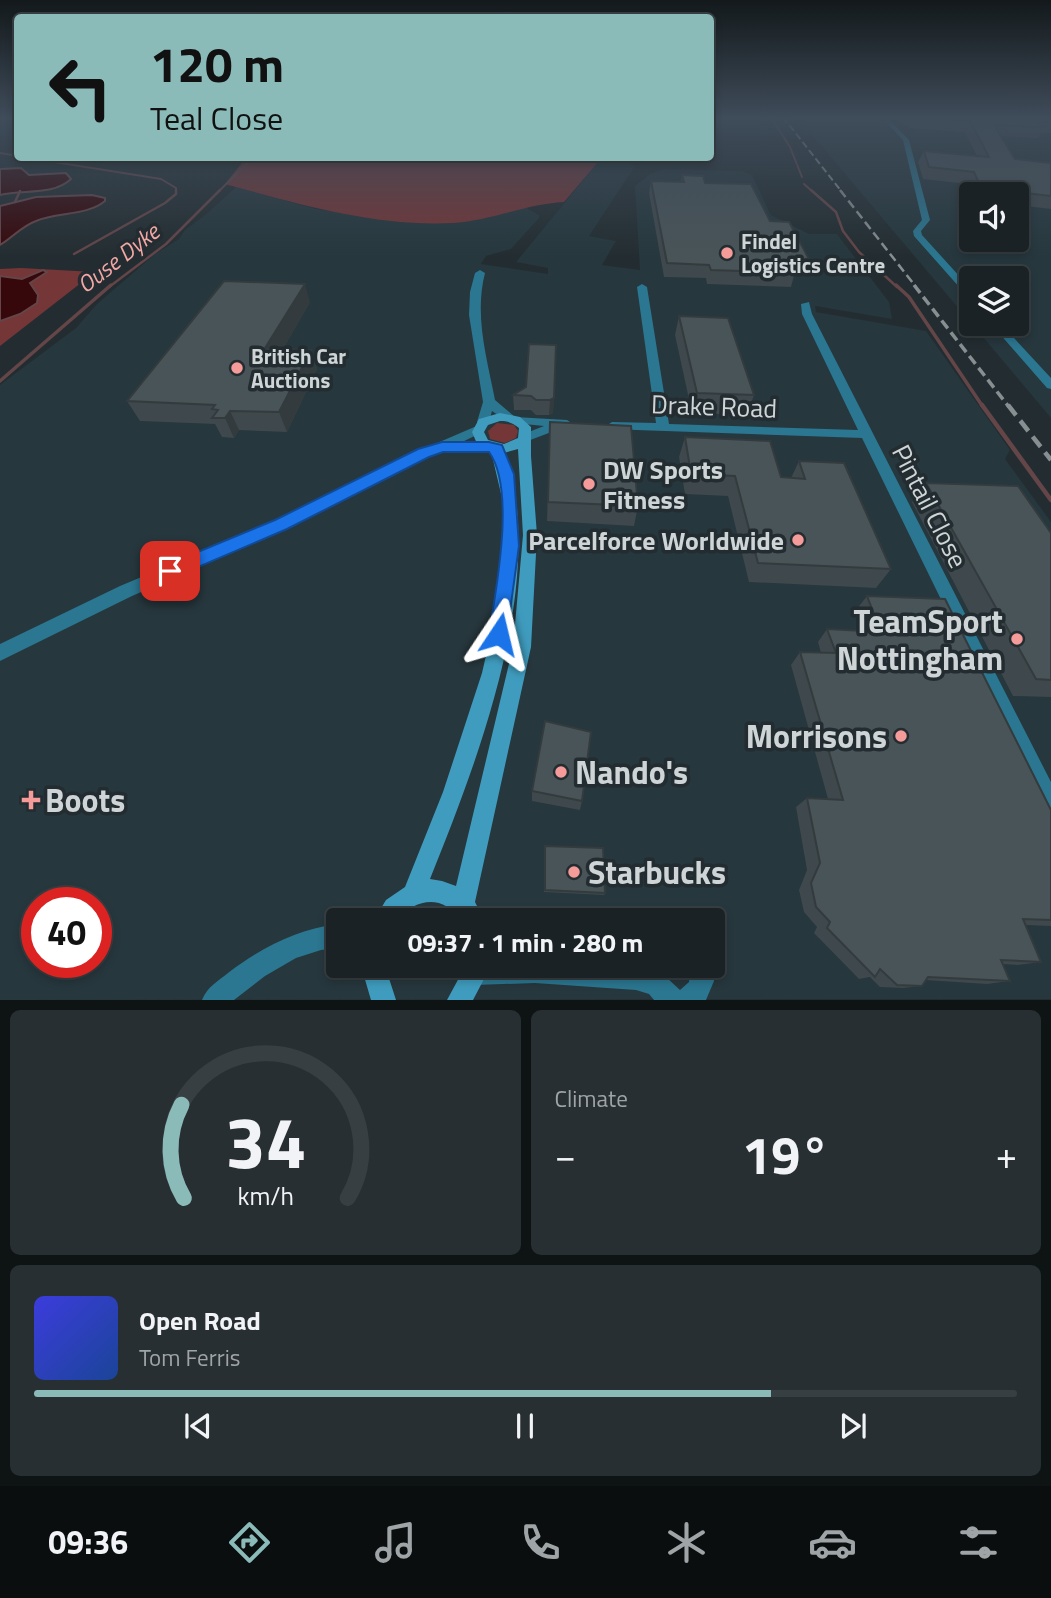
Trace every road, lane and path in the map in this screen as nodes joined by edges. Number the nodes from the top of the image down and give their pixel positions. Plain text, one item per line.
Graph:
1 (912, 164) edge
2 (480, 273) dead end
3 (959, 282) edge
4 (642, 287) dead end
5 (806, 304) dead end
6 (1007, 336) edge
7 (1051, 385) edge
8 (489, 402) junction
9 (513, 418) junction
10 (562, 424) junction
11 (481, 426) junction
12 (663, 427) junction
13 (866, 434) junction
14 (524, 439) junction
15 (442, 447) junction
16 (493, 448) junction
17 (0, 653) edge
18 (1051, 803) edge
19 (414, 892) junction
20 (395, 908) edge
21 (463, 908) edge
22 (473, 908) edge
23 (326, 938) edge
24 (377, 978) edge
25 (472, 978) edge
26 (636, 978) edge
27 (702, 978) edge
28 (660, 983) edge
29 (214, 999) edge
30 (384, 999) edge
31 (458, 999) edge
32 (687, 999) edge

1 - 3 street
2 - 8 street
4 - 12 street
5 - 13 street, Pintail Close
6 - 7 street
8 - 9 street
8 - 11 street
9 - 10 street, Drake Road
9 - 11 street
9 - 14 street
10 - 12 street, Drake Road
10 - 14 street, Drake Road
11 - 15 street
11 - 16 street
12 - 13 street, Drake Road
13 - 18 street, Pintail Close
14 - 16 street
14 - 22 street
15 - 16 street
15 - 17 street
16 - 19 street
19 - 20 street
19 - 21 street
23 - 29 street
24 - 30 street
25 - 31 street
26 - 28 street
27 - 32 street

